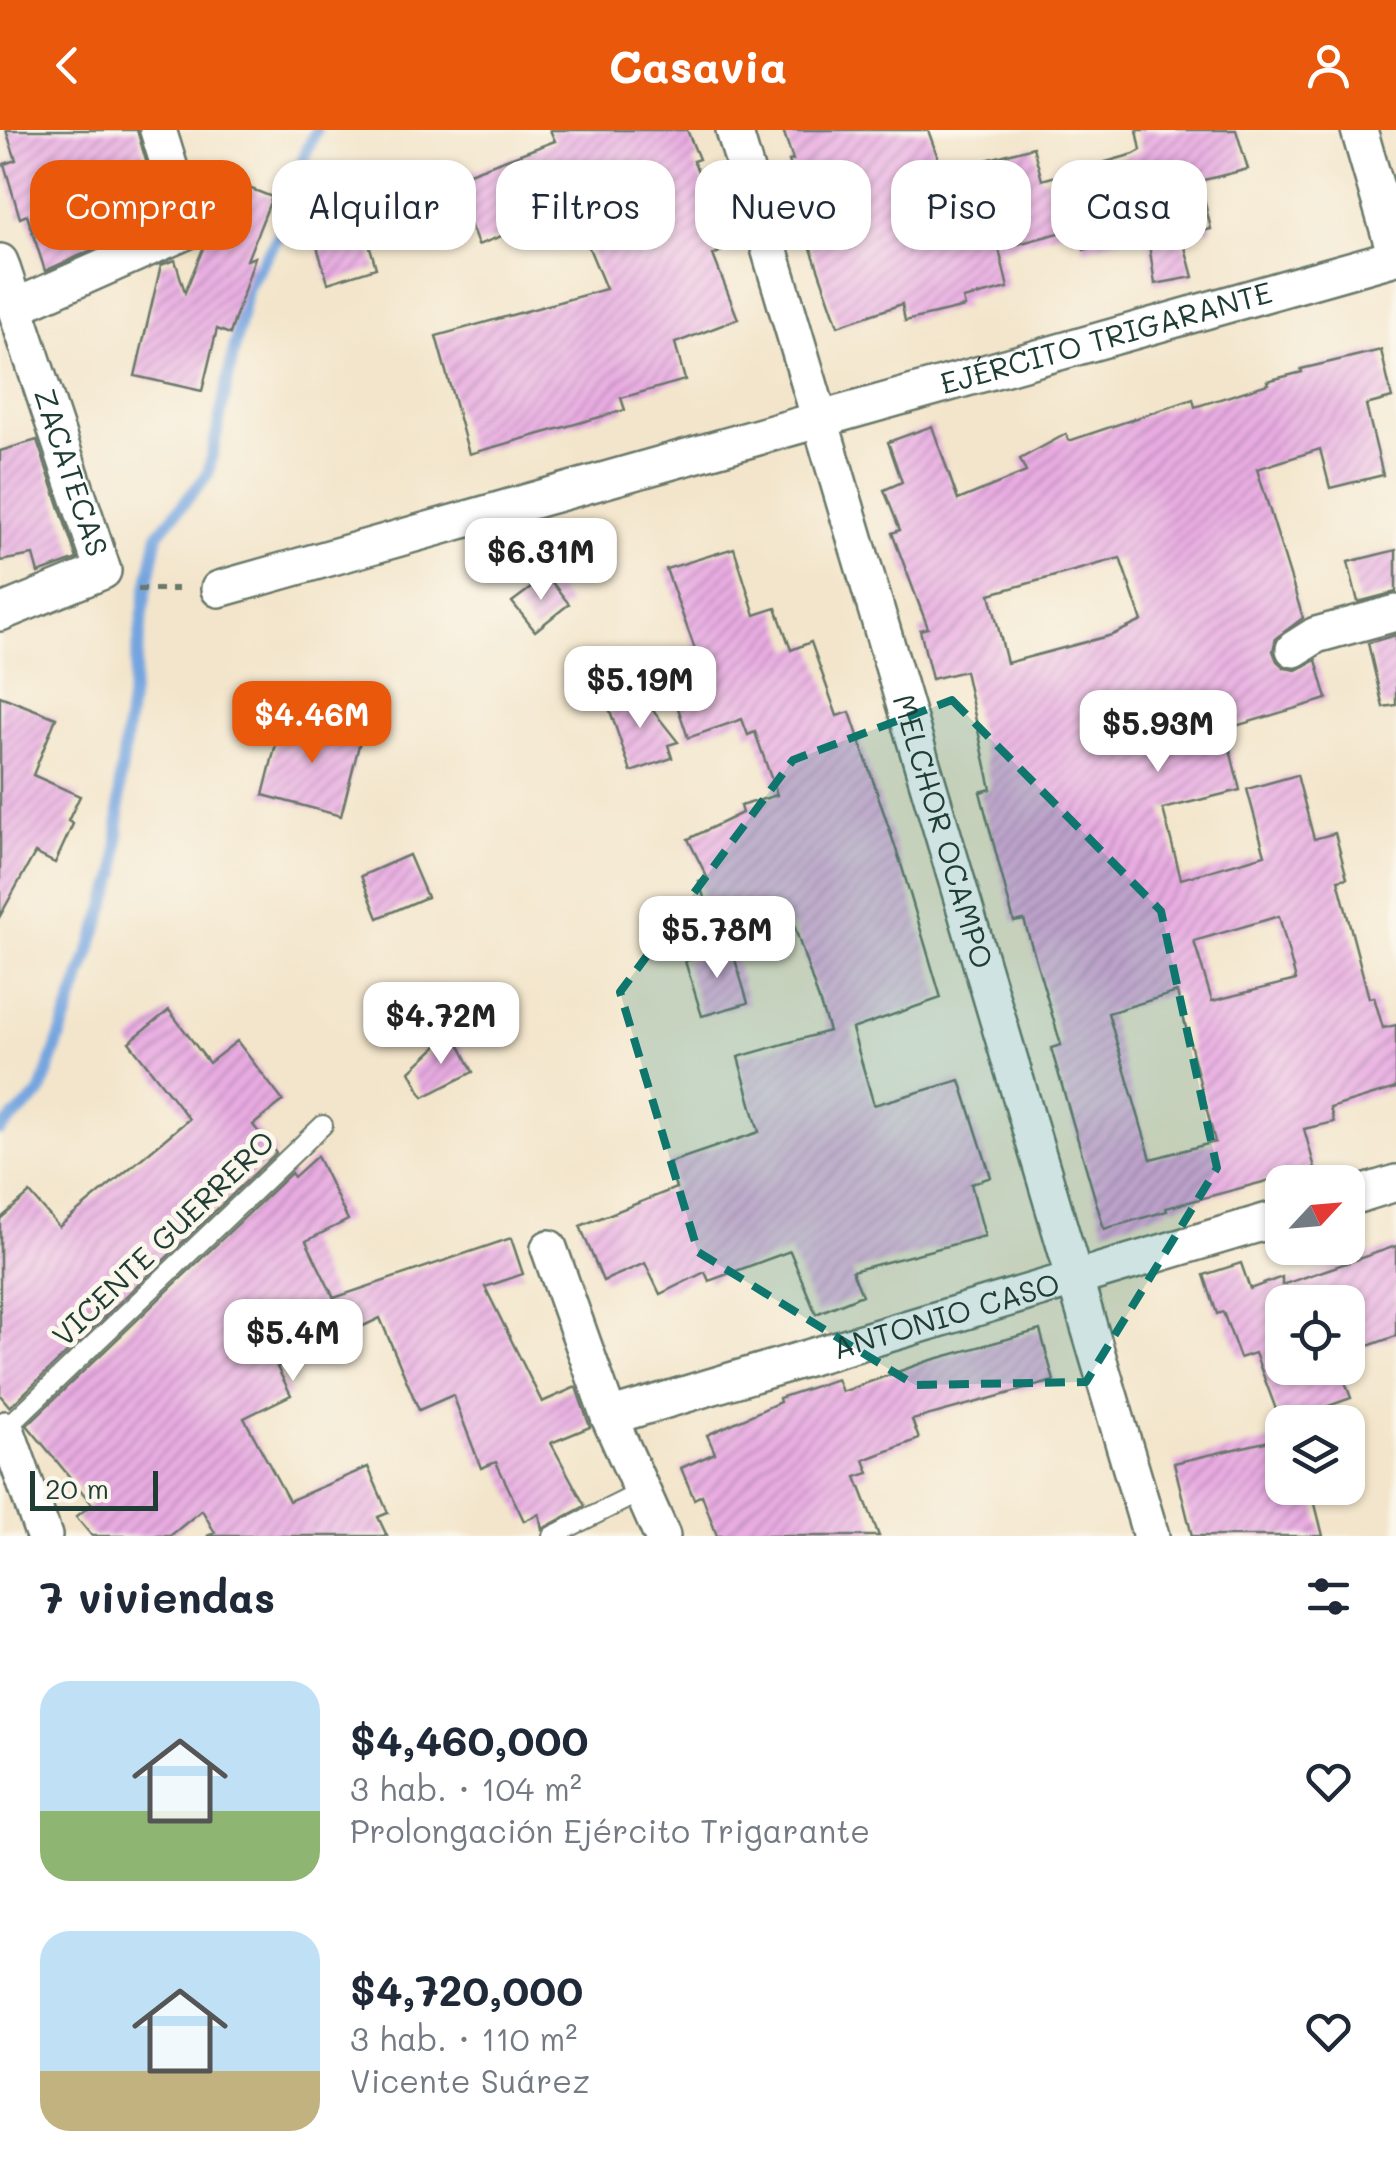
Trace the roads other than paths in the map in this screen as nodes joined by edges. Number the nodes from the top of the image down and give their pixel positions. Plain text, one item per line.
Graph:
1 (158, 130) edge
2 (734, 130) edge
3 (1359, 130) edge
4 (1396, 256) edge
5 (0, 262) edge
6 (16, 306) junction
7 (820, 420) junction
8 (219, 589) road end
9 (1396, 613) edge
10 (0, 614) edge
11 (1294, 649) dead end
12 (323, 1124) dead end
13 (1396, 1183) edge
14 (1365, 1193) edge
15 (1265, 1222) edge
16 (549, 1248) dead end
17 (1074, 1279) junction
18 (610, 1417) junction
19 (3, 1431) edge
20 (642, 1491) junction
21 (44, 1536) edge
22 (552, 1536) edge
23 (662, 1536) edge
24 (1151, 1536) edge

1 - 6 street
2 - 7 street, MELCHOR OCAMPO
3 - 4 street
4 - 7 street, EJÉRCITO TRIGARANTE
5 - 6 street, ZACATECAS
6 - 10 street, ZACATECAS
7 - 8 street, EJÉRCITO TRIGARANTE
7 - 17 street, MELCHOR OCAMPO
9 - 11 street
12 - 19 lane, VICENTE GUERRERO
13 - 14 street
15 - 17 street, ANTONIO CASO
16 - 18 street
17 - 18 street, ANTONIO CASO
17 - 24 street, MELCHOR OCAMPO
18 - 20 street
19 - 21 street
20 - 22 lane
20 - 23 street

